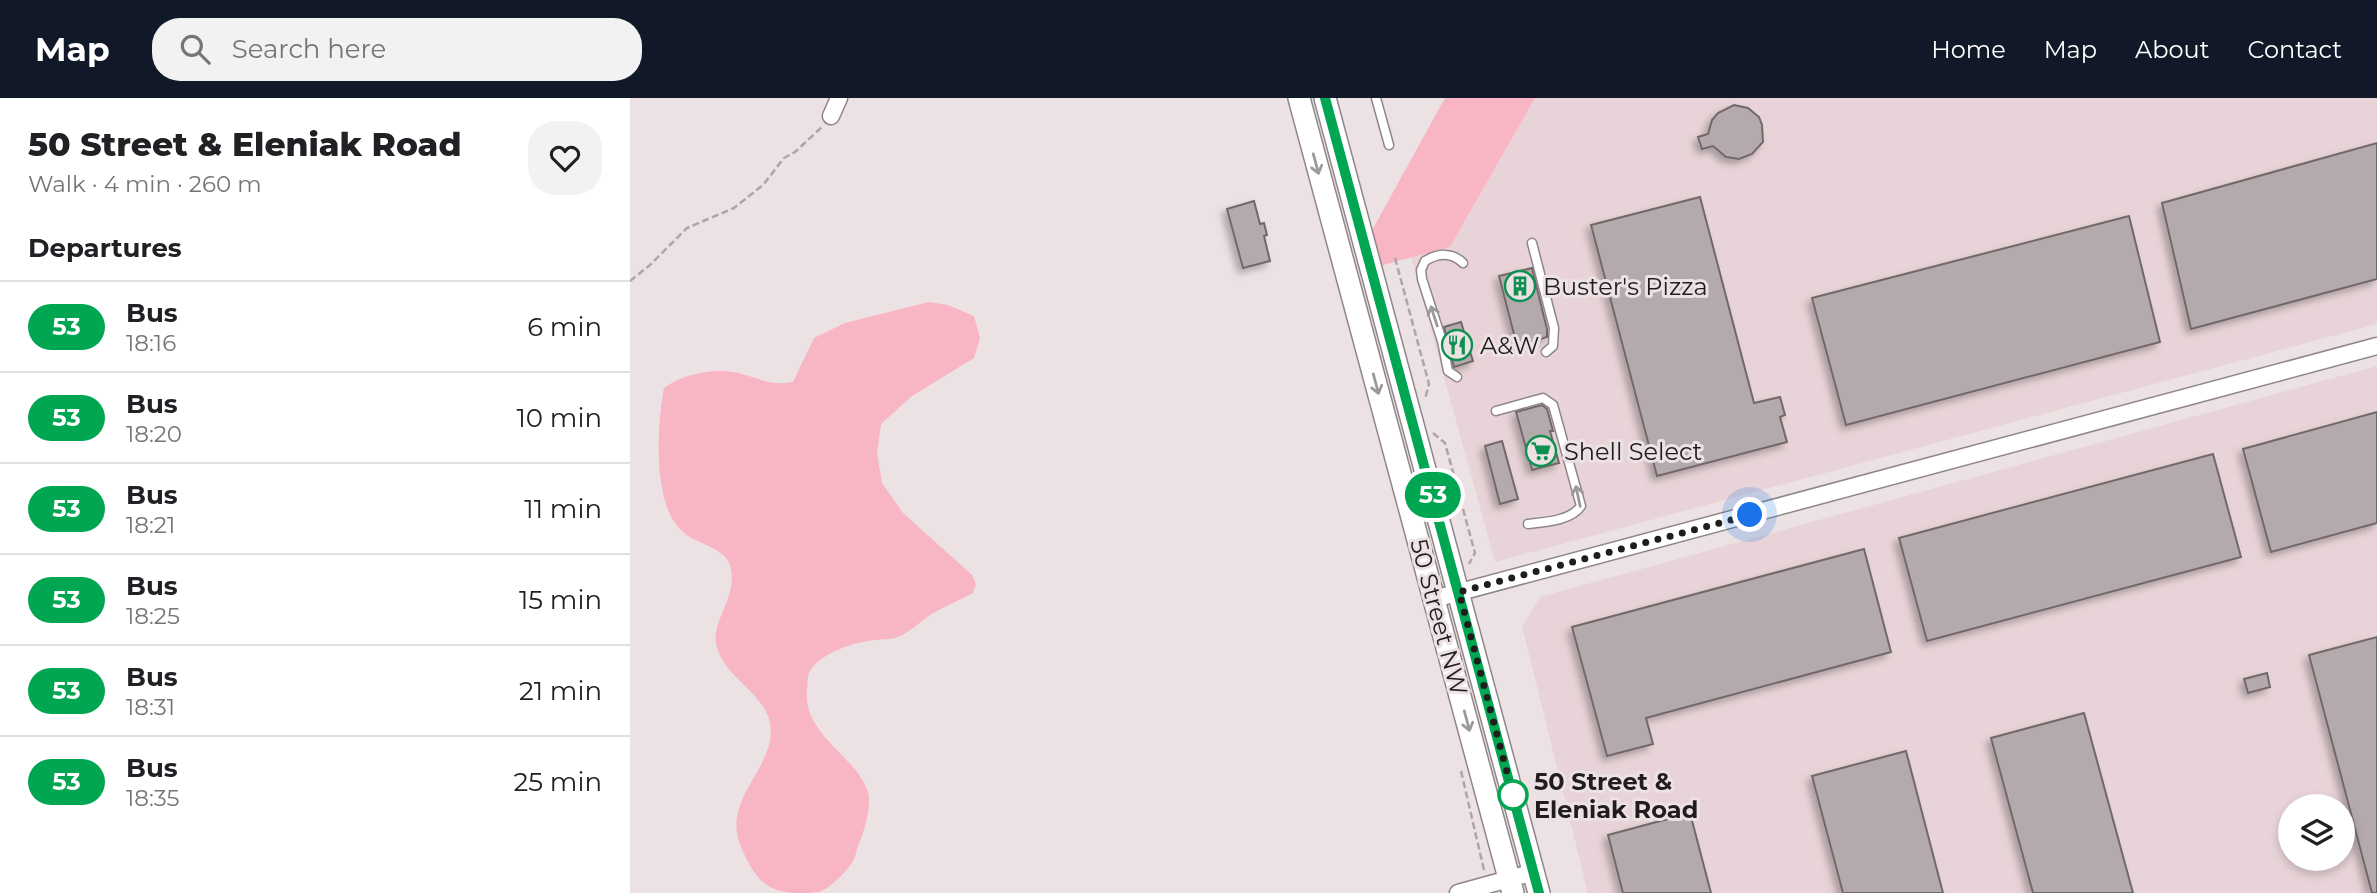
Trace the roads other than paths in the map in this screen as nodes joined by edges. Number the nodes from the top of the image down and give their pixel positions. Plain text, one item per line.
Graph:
1 (839, 98) edge
2 (1299, 98) edge
3 (1325, 98) edge
4 (1376, 98) edge
5 (831, 116) road end
6 (1389, 145) dead end
7 (1532, 243) dead end
8 (1464, 262) dead end
9 (2377, 346) edge
10 (1546, 352) dead end
11 (1457, 377) dead end
12 (1496, 411) dead end
13 (1528, 524) dead end
14 (1459, 592) junction
15 (1434, 599) junction
16 (1534, 872) junction
17 (1511, 886) edge
18 (1458, 893) edge
19 (1539, 893) edge

1 - 5 street
2 -> 15 main road, 50 Street NW
3 - 14 main road, 50 Street NW
4 - 6 lane
7 - 10 lane
11 -> 8 lane
9 - 14 street
13 -> 12 lane
14 - 15 street
14 - 16 main road, 50 Street NW
15 -> 17 main road, 50 Street NW
16 - 17 street
16 - 19 main road, 50 Street NW
17 - 18 street

